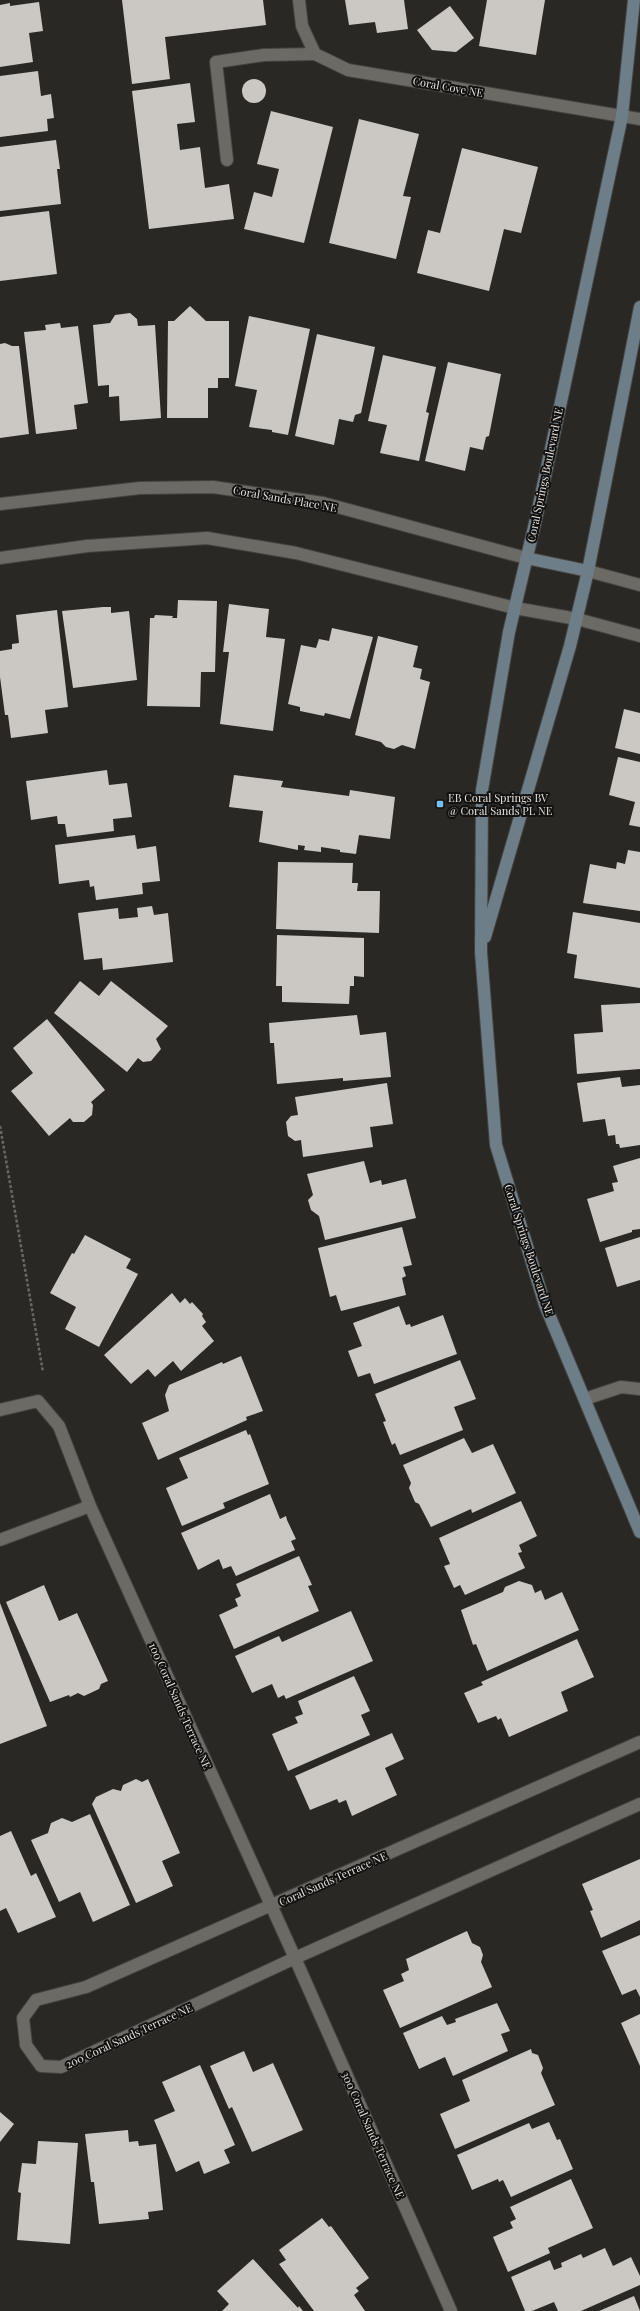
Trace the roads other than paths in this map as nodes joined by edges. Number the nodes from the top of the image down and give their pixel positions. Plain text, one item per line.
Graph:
1 (299, 0) edge
2 (634, 0) edge
3 (315, 54) junction
4 (622, 116) junction
5 (640, 119) edge
6 (227, 160) dead end
7 (640, 307) edge
8 (0, 504) edge
9 (0, 558) edge
10 (526, 558) junction
11 (588, 571) junction
12 (640, 585) edge
13 (515, 608) junction
14 (577, 619) junction
15 (640, 636) edge
16 (481, 952) junction
17 (640, 1388) edge
18 (585, 1399) junction
19 (0, 1410) edge
20 (90, 1506) junction
21 (640, 1532) edge
22 (0, 1540) edge
23 (640, 1742) edge
24 (640, 1804) edge
25 (270, 1906) junction
26 (295, 1958) junction
27 (451, 2311) edge

1 - 3 street
2 - 4 street, Coral Springs Boulevard NE
3 - 4 street, Coral Cove NE
3 - 6 street
4 - 5 street, Coral Cove NE
4 - 10 street, Coral Springs Boulevard NE
7 - 11 street, Coral Springs Boulevard NE
8 - 10 street, Coral Sands Place NE
9 - 13 street
10 - 11 street, Coral Sands Place NE
10 - 13 street, Coral Springs Boulevard NE
11 - 12 street
11 - 14 street, Coral Springs Boulevard NE
13 - 14 street
13 - 16 street, Coral Springs Boulevard NE
14 - 15 street
14 - 16 street, Coral Springs Boulevard NE
16 - 18 street, Coral Springs Boulevard NE
17 - 18 street
18 - 21 street, Coral Springs Boulevard NE
19 - 20 street, 100 Coral Sands Terrace NE
20 - 22 street
20 - 25 street, 100 Coral Sands Terrace NE
23 - 25 street, Coral Sands Terrace NE
24 - 26 street
25 - 26 street, Coral Sands Terrace NE
25 - 26 street, 200 Coral Sands Terrace NE
26 - 27 street, 300 Coral Sands Terrace NE

